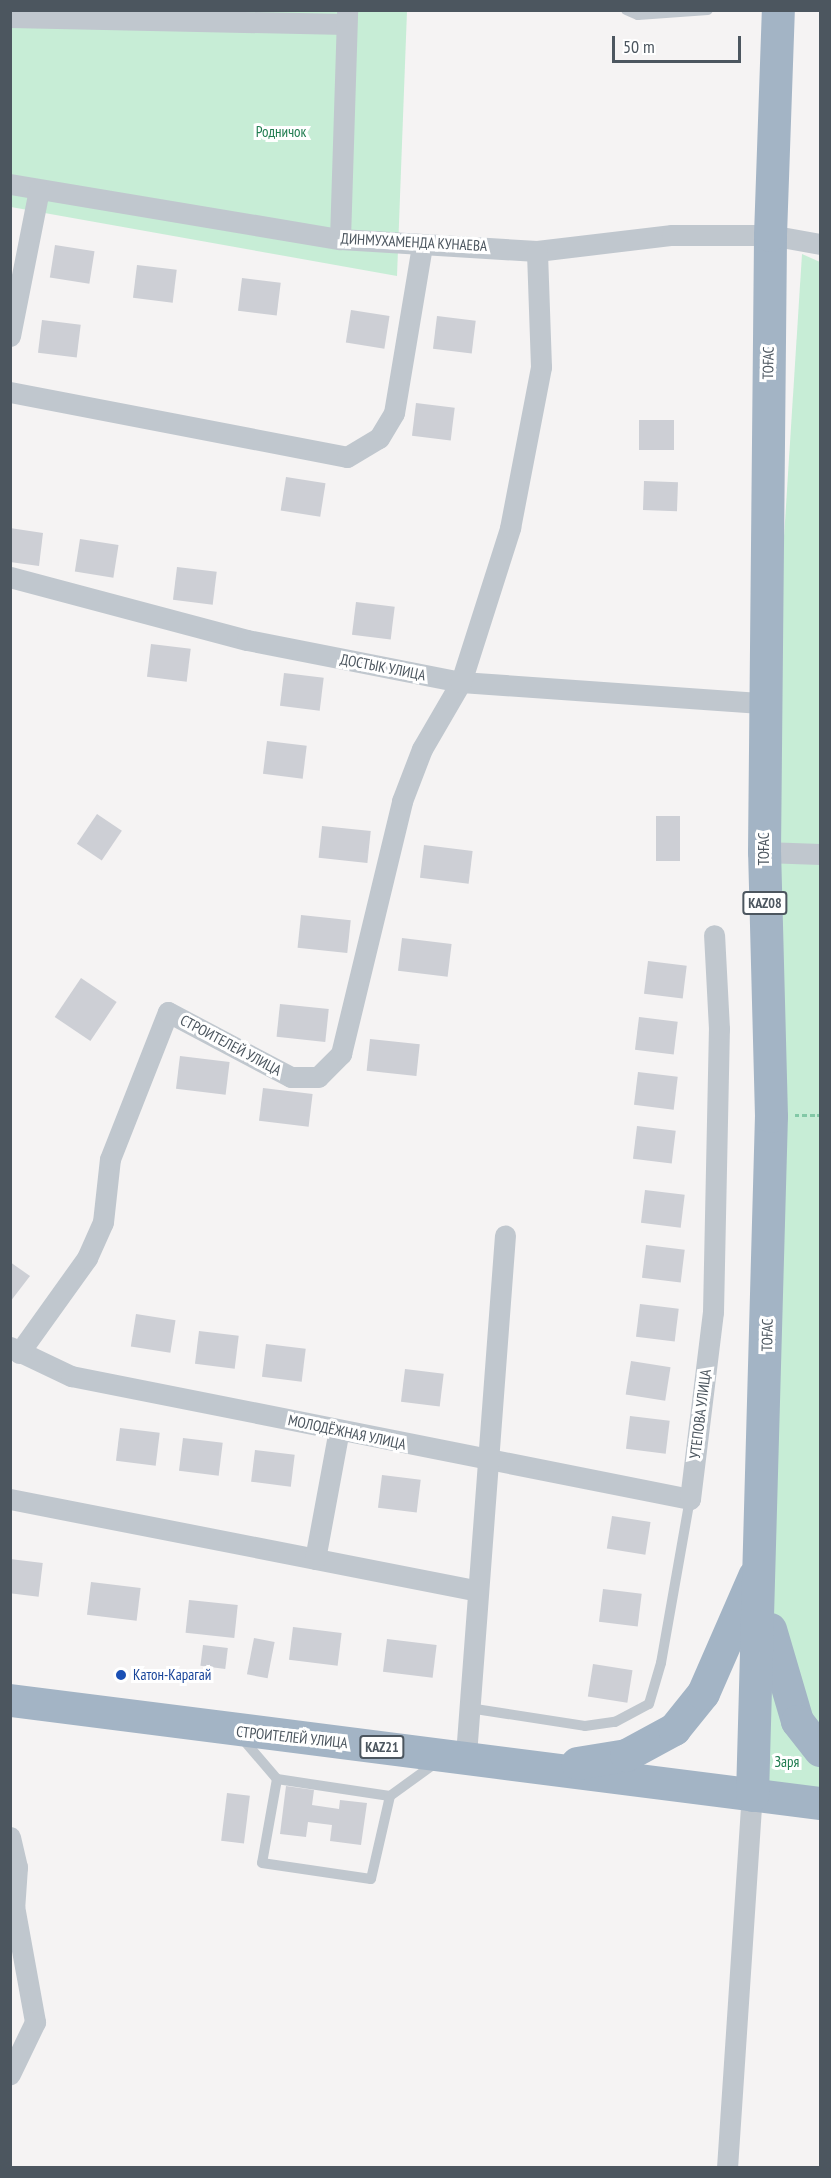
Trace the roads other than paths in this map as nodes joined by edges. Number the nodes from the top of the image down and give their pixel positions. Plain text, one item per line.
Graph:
1 (626, 10) edge
2 (708, 10) edge
3 (777, 10) edge
4 (10, 17) edge
5 (346, 17) edge
6 (10, 184) edge
7 (39, 190) junction
8 (770, 235) junction
9 (340, 239) junction
10 (820, 244) edge
11 (422, 245) junction
12 (537, 251) junction
13 (10, 336) edge
14 (10, 392) edge
15 (10, 576) edge
16 (461, 682) junction
17 (765, 703) junction
18 (764, 852) junction
19 (820, 854) edge
20 (714, 935) dead end
21 (504, 1235) dead end
22 (15, 1350) edge
23 (339, 1430) junction
24 (492, 1462) junction
25 (10, 1499) edge
26 (690, 1499) junction
27 (762, 1558) junction
28 (315, 1559) junction
29 (477, 1591) junction
30 (761, 1599) junction
31 (10, 1700) edge
32 (469, 1708) junction
33 (235, 1730) junction
34 (820, 1750) edge
35 (457, 1755) junction
36 (547, 1767) junction
37 (277, 1779) junction
38 (752, 1795) junction
39 (390, 1796) junction
40 (820, 1803) edge
41 (10, 1837) edge
42 (10, 2074) edge
43 (727, 2168) edge

1 - 2 lane
3 - 8 highway, ТОҒАС / KAZ08
4 - 5 street
5 - 9 street
6 - 7 street, ДИНМУХАМЕНДА КУНАЕВА
7 - 9 street, ДИНМУХАМЕНДА КУНАЕВА
7 - 13 street
8 - 10 street, ДИНМУХАМЕНДА КУНАЕВА
8 - 12 street, ДИНМУХАМЕНДА КУНАЕВА
8 - 17 highway, ТОҒАС / KAZ08
9 - 11 street, ДИНМУХАМЕНДА КУНАЕВА
11 - 12 street, ДИНМУХАМЕНДА КУНАЕВА
11 - 14 street
12 - 16 street
15 - 16 street, ДОСТЫК УЛИЦА
16 - 17 street, ДОСТЫК УЛИЦА
16 - 22 street, СТРОИТЕЛЕЙ УЛИЦА
17 - 18 highway, ТОҒАС / KAZ08
18 - 19 street
18 - 27 highway, ТОҒАС / KAZ08
20 - 26 street, УТЕПОВА УЛИЦА
21 - 24 street
22 - 23 street, МОЛОДЁЖНАЯ УЛИЦА
23 - 24 street, МОЛОДЁЖНАЯ УЛИЦА
23 - 28 street
24 - 26 street, МОЛОДЁЖНАЯ УЛИЦА
24 - 29 street
25 - 28 street
26 - 32 lane, УТЕПОВА УЛИЦА
27 - 30 highway, ТОҒАС / KAZ08
27 - 36 highway
28 - 29 street
29 - 32 street
30 - 34 highway
30 - 38 highway, ТОҒАС / KAZ08
31 - 33 highway, СТРОИТЕЛЕЙ УЛИЦА / KAZ21
32 - 35 street
33 - 35 highway, СТРОИТЕЛЕЙ УЛИЦА / KAZ21
33 - 37 lane
35 - 36 highway, СТРОИТЕЛЕЙ УЛИЦА / KAZ21
35 - 39 lane
36 - 38 highway, СТРОИТЕЛЕЙ УЛИЦА / KAZ21
37 - 39 lane
37 - 39 lane
38 - 40 highway, СТРОИТЕЛЕЙ УЛИЦА
38 - 43 street
41 - 42 street

